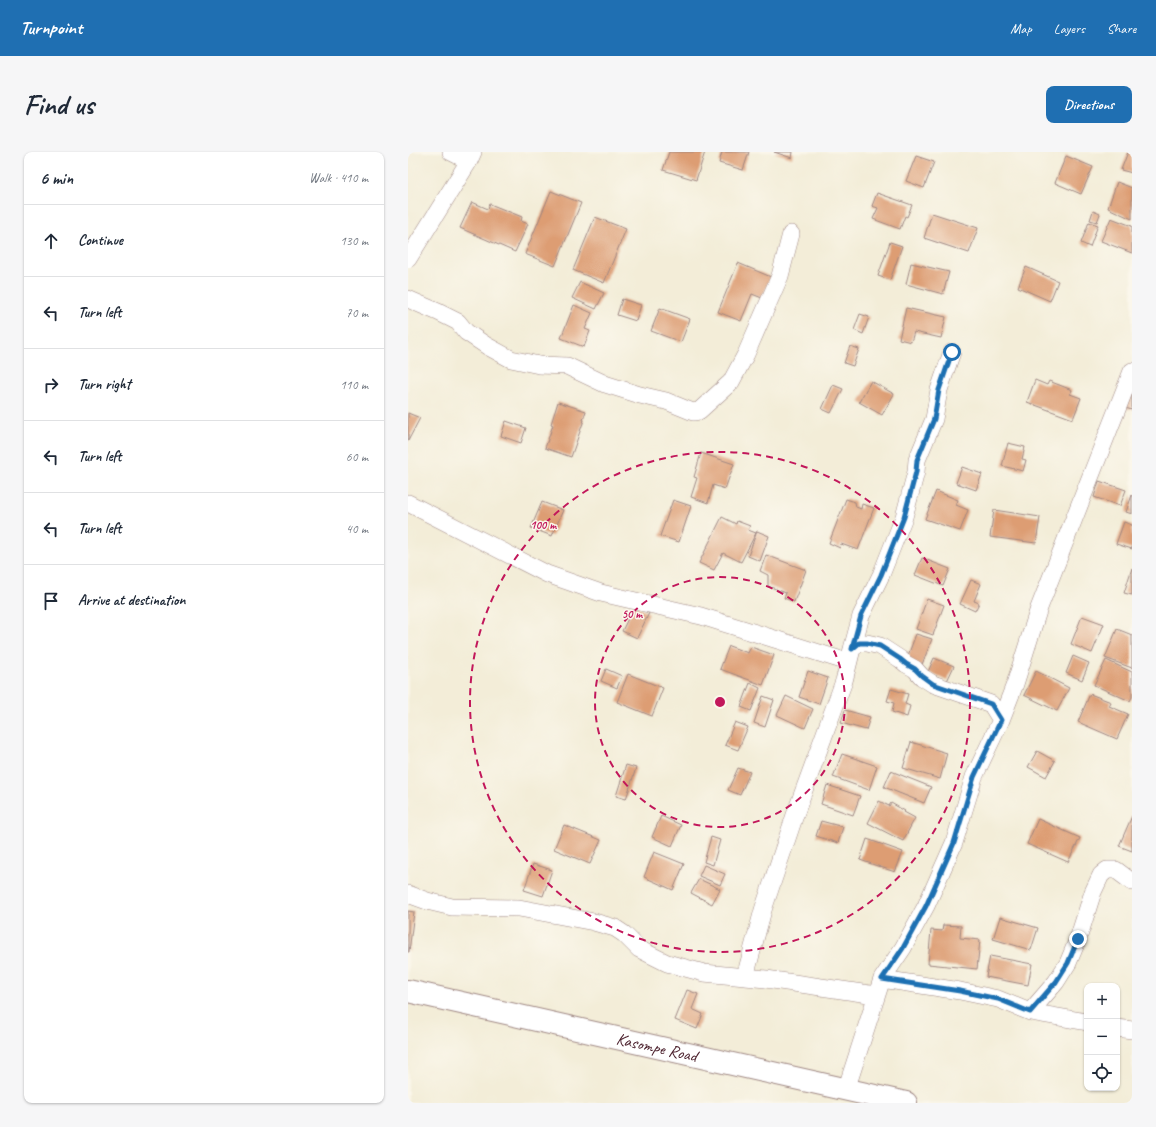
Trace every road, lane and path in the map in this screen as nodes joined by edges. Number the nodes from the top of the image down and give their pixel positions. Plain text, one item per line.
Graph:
1 (451, 152) edge
2 (471, 157) edge
3 (791, 234) dead end
4 (408, 259) edge
5 (408, 299) edge
6 (952, 352) dead end
7 (1132, 371) edge
8 (408, 503) edge
9 (850, 655) junction
10 (1001, 720) junction
11 (1132, 882) edge
12 (408, 894) edge
13 (745, 977) junction
14 (879, 987) junction
15 (408, 991) edge
16 (1030, 1012) junction
17 (1084, 1021) edge
18 (1120, 1028) edge
19 (1132, 1030) edge
20 (846, 1090) junction
21 (906, 1103) edge

1 - 2 street
2 - 4 street
3 - 5 street
6 - 9 street
7 - 10 street
8 - 9 street
9 - 10 street
9 - 13 street
10 - 14 street
11 - 16 street
12 - 13 street
13 - 14 street
14 - 16 street
14 - 20 street
15 - 20 street, Kasompe Road
16 - 17 street
18 - 19 street
20 - 21 street, Kasompe Road

